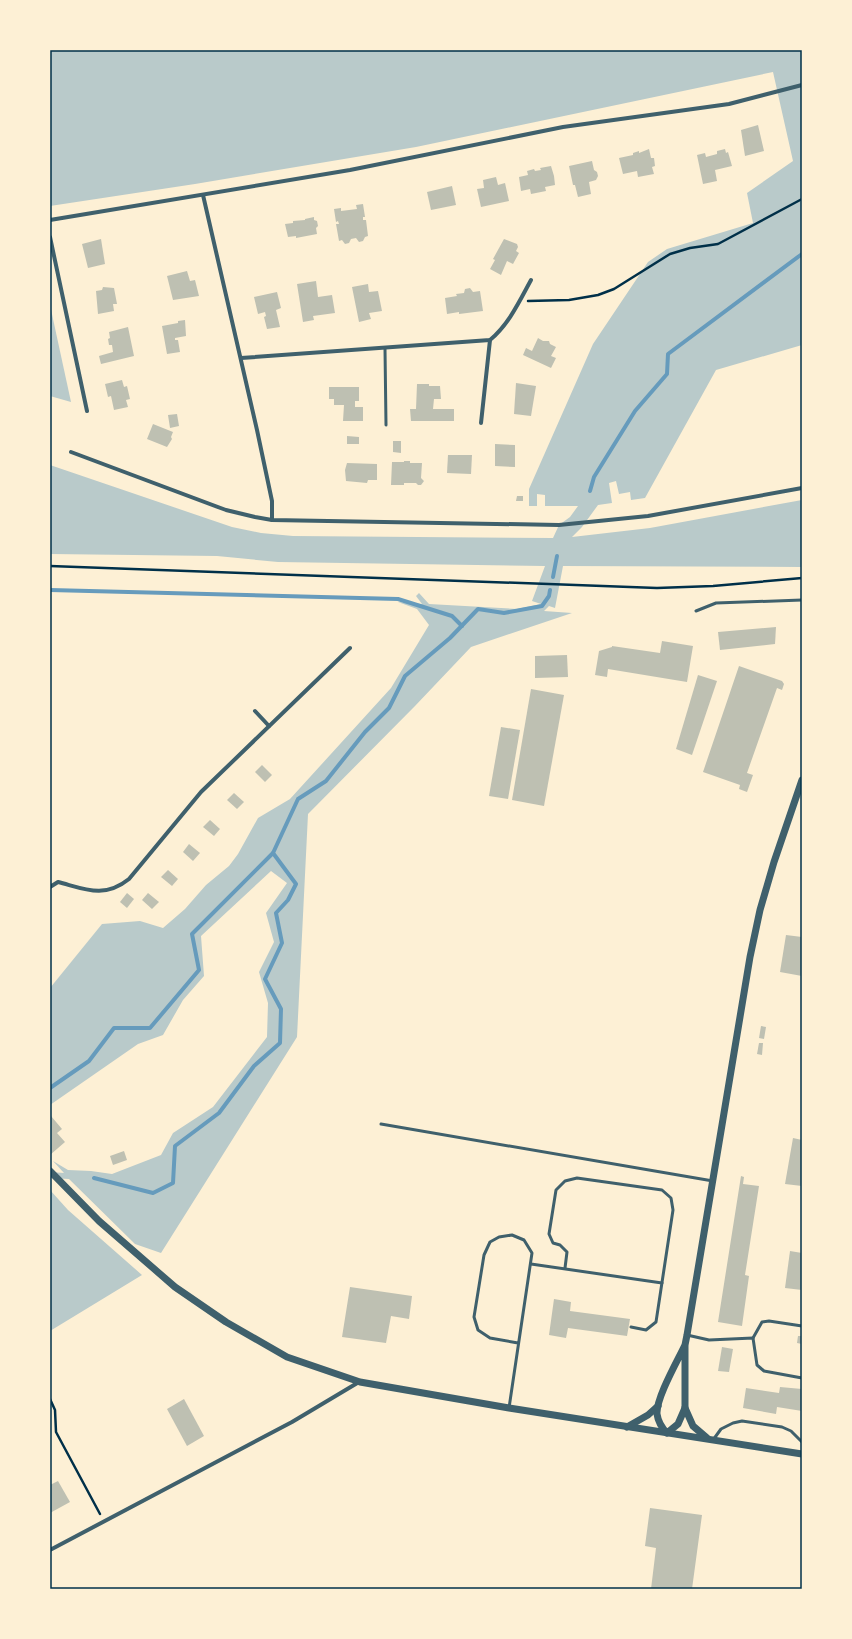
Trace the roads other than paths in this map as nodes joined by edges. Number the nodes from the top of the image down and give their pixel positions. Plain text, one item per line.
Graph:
1 (802, 84) edge
2 (203, 195) junction
3 (50, 220) edge
4 (50, 237) edge
5 (531, 280) dead end
6 (490, 340) junction
7 (385, 349) junction
8 (241, 358) junction
9 (87, 411) dead end
10 (481, 423) dead end
11 (386, 426) dead end
12 (71, 452) dead end
13 (802, 488) edge
14 (272, 520) junction
15 (802, 600) edge
16 (696, 611) dead end
17 (350, 648) dead end
18 (255, 711) dead end
19 (269, 726) junction
20 (802, 780) edge
21 (50, 887) edge
22 (381, 1124) dead end
23 (50, 1171) edge
24 (713, 1182) junction
25 (531, 1264) junction
26 (565, 1268) junction
27 (662, 1283) junction
28 (802, 1326) edge
29 (631, 1327) dead end
30 (687, 1335) junction
31 (753, 1338) junction
32 (518, 1343) junction
33 (685, 1345) junction
34 (802, 1378) edge
35 (360, 1382) junction
36 (658, 1406) junction
37 (509, 1408) junction
38 (685, 1408) junction
39 (627, 1427) junction
40 (667, 1433) junction
41 (710, 1440) junction
42 (802, 1442) edge
43 (802, 1454) edge
44 (50, 1550) edge

1 - 2 street
2 - 3 street
2 - 8 street
4 - 9 street
5 - 6 street
6 - 7 street
6 - 10 street
7 - 8 street
7 - 11 lane
8 - 14 street
12 - 14 street
13 - 14 street
15 - 16 lane
17 - 19 street
18 - 19 street
19 - 21 street
20 - 24 street
22 - 24 lane
23 - 35 street
24 - 30 street
25 - 26 lane
25 - 32 lane
25 - 32 lane
26 - 27 lane
26 - 27 lane
27 - 29 lane
28 - 31 lane
30 - 31 lane
30 - 33 street
31 - 34 lane
32 - 37 lane
33 - 36 street
33 - 38 street
35 - 37 street
35 - 44 street
36 - 39 street
36 - 40 street
37 - 39 street
38 - 40 street
38 - 41 street
39 - 40 street
40 - 41 street
41 - 42 lane
41 - 43 street

